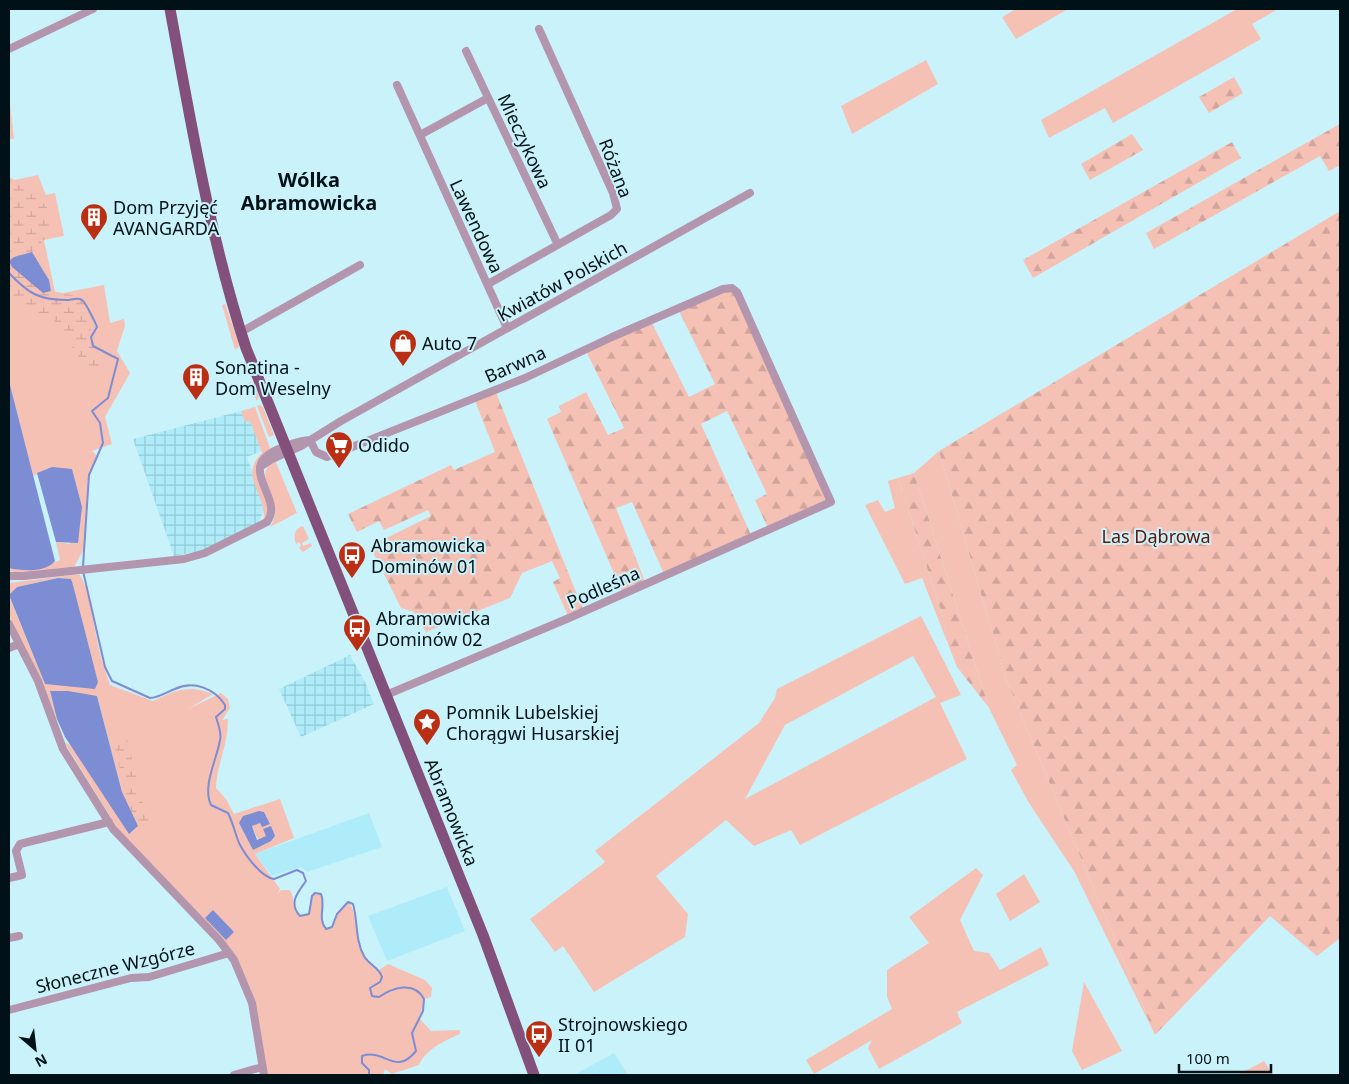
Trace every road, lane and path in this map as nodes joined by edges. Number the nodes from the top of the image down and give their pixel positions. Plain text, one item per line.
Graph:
1 (93, 9) edge
2 (170, 9) edge
3 (539, 29) dead end
4 (9, 49) edge
5 (466, 51) dead end
6 (397, 85) dead end
7 (488, 98) junction
8 (420, 136) junction
9 (750, 193) dead end
10 (558, 244) junction
11 (360, 265) dead end
12 (488, 284) junction
13 (507, 328) junction
14 (241, 332) junction
15 (310, 440) junction
16 (286, 449) junction
17 (831, 502) joint
18 (9, 576) edge
19 (9, 624) edge
20 (19, 644) junction
21 (9, 648) edge
22 (386, 695) junction
23 (109, 822) junction
24 (9, 878) edge
25 (19, 936) dead end
26 (9, 938) edge
27 (229, 952) junction
28 (9, 1010) edge
29 (263, 1071) edge
30 (234, 1075) edge
31 (534, 1075) edge

1 - 4 street
2 - 14 main road, Abramowicka
3 - 10 street, Różana
5 - 7 street, Mieczykowa
6 - 8 street, Lawendowa
7 - 8 street
7 - 10 street, Mieczykowa
8 - 12 street, Lawendowa
9 - 13 street, Kwiatów Polskich
10 - 12 street, Różana
11 - 14 street
12 - 13 street, Lawendowa
13 - 15 street, Kwiatów Polskich
14 - 16 main road, Abramowicka
15 - 16 street, Kwiatów Polskich
15 - 17 street, Barwna
16 - 18 street, Kwiatów Polskich
16 - 22 main road, Abramowicka
17 - 22 street, Podleśna
19 - 20 street
20 - 21 street
20 - 23 street
22 - 31 main road, Abramowicka
23 - 24 street
23 - 27 street
25 - 26 street
27 - 28 street, Słoneczne Wzgórze
27 - 29 street
29 - 30 street

